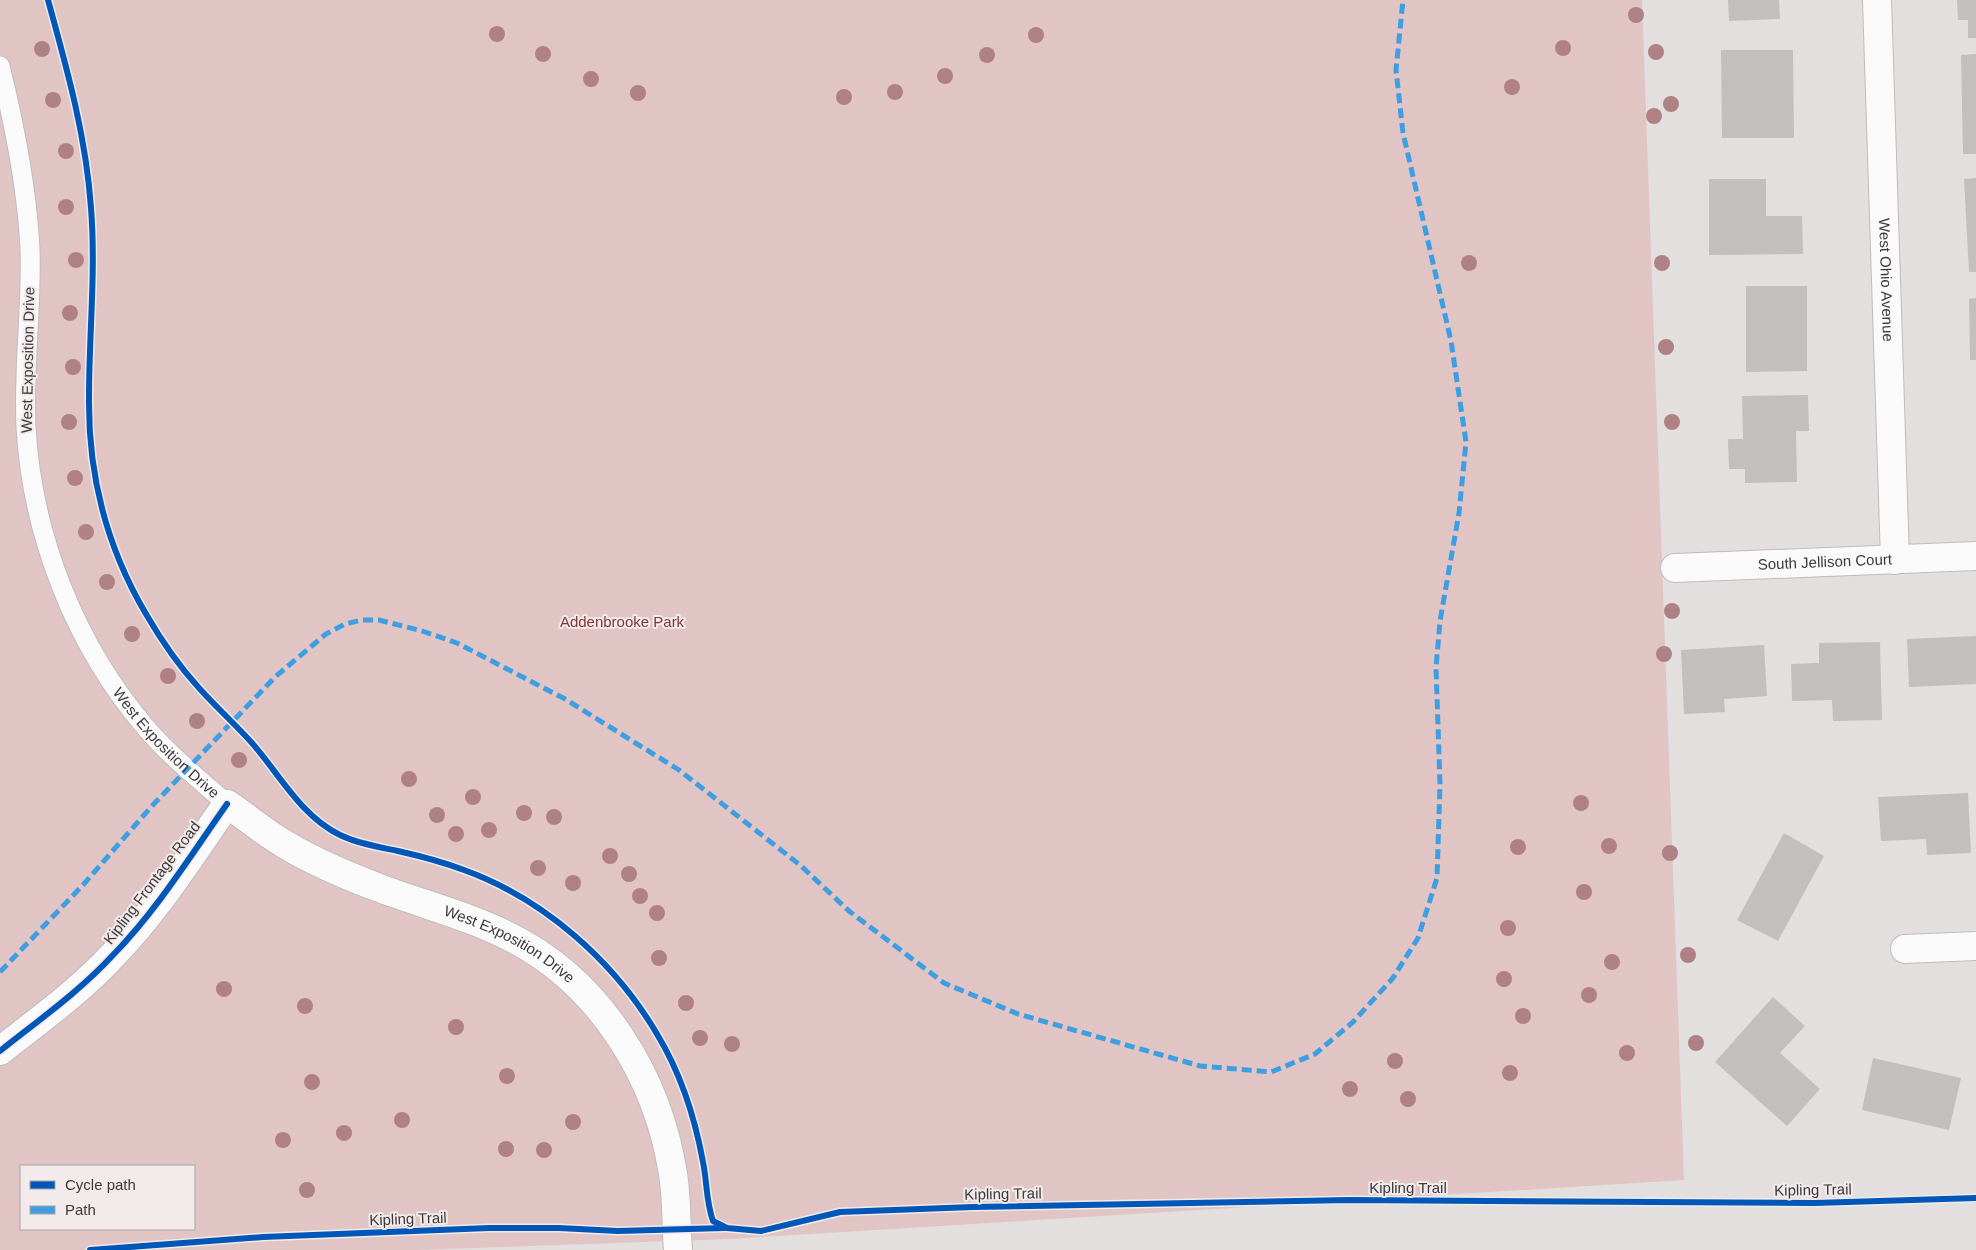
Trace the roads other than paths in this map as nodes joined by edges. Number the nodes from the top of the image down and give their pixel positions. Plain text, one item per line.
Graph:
1 (1877, 0) edge
2 (0, 66) edge
3 (1976, 556) edge
4 (1895, 560) junction
5 (1675, 568) dead end
6 (227, 804) junction
7 (1976, 946) edge
8 (1905, 950) dead end
9 (0, 1051) edge
10 (678, 1250) edge

1 - 4 street, West Ohio Avenue
2 - 6 lane, West Exposition Drive
3 - 4 street, South Jellison Court
4 - 5 street, South Jellison Court
6 - 9 street, Kipling Frontage Road
6 - 10 street, West Exposition Drive
7 - 8 street

